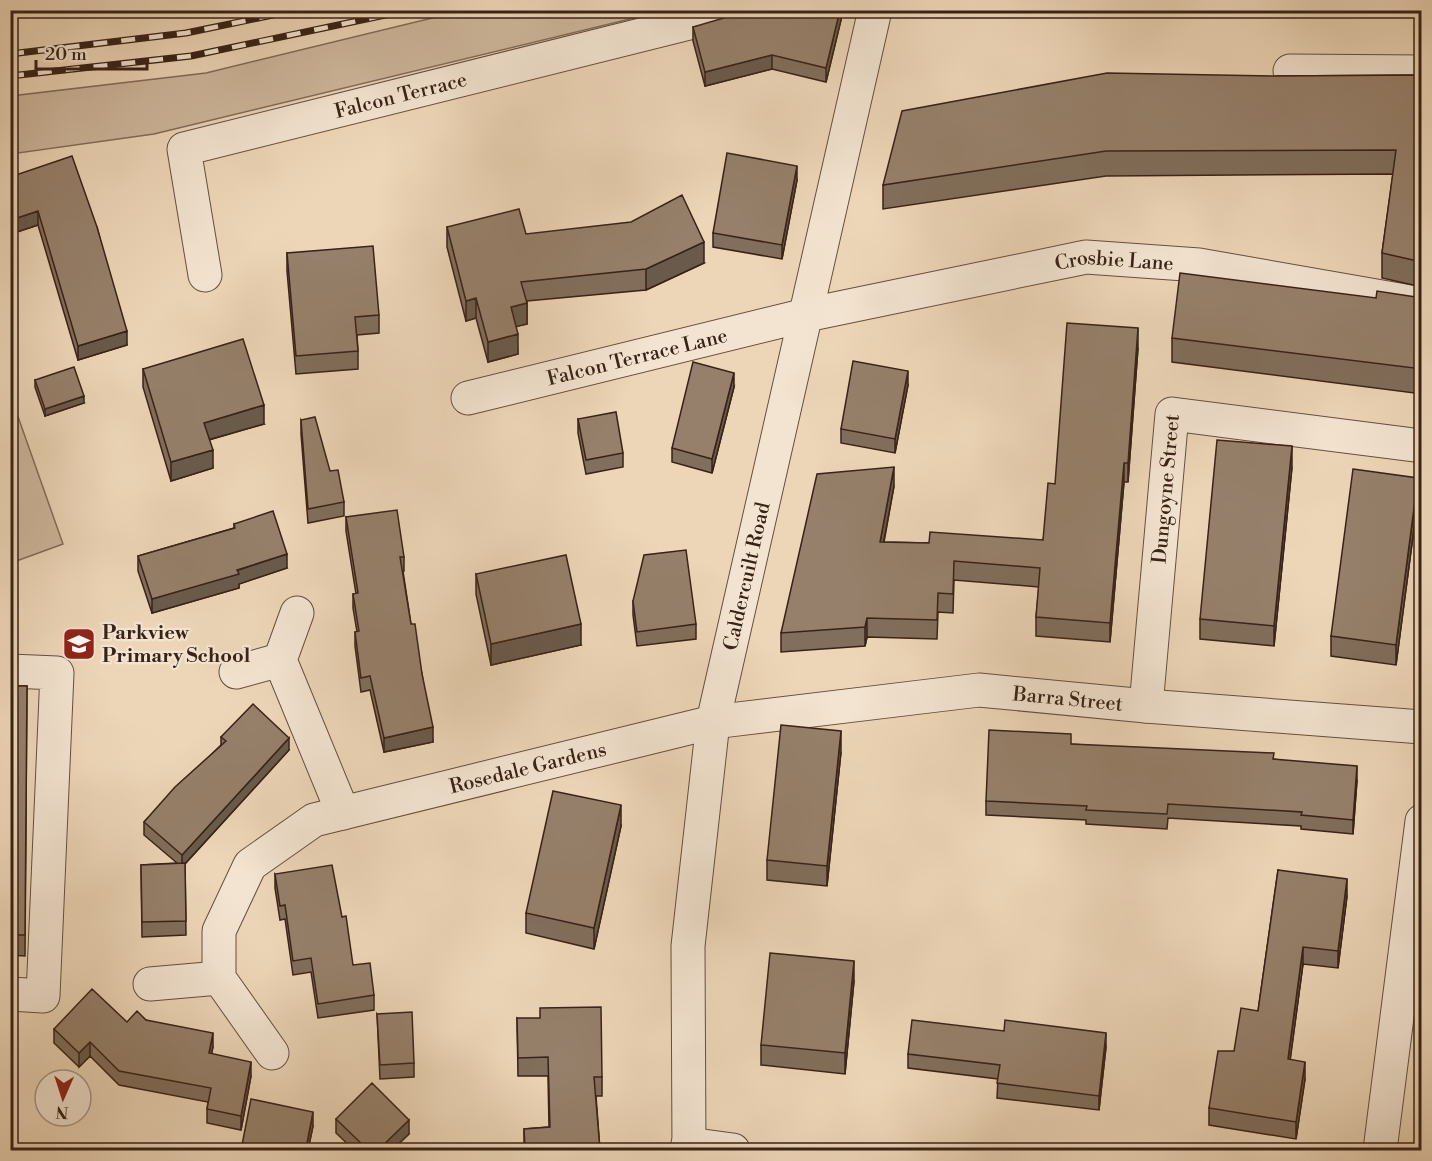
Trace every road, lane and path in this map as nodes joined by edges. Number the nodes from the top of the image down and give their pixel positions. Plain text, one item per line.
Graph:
1 (741, 10) edge
2 (875, 10) edge
3 (1290, 71) dead end
4 (1422, 72) edge
5 (205, 275) dead end
6 (1422, 304) edge
7 (806, 315) junction
8 (468, 398) dead end
9 (1422, 446) edge
10 (297, 613) dead end
11 (280, 660) junction
12 (10, 671) edge
13 (236, 672) dead end
14 (1146, 706) junction
15 (714, 722) junction
16 (1422, 727) edge
17 (343, 813) junction
18 (1422, 821) edge
19 (1417, 911) edge
20 (219, 978) junction
21 (150, 984) dead end
22 (10, 994) edge
23 (272, 1053) dead end
24 (689, 1147) edge
25 (733, 1150) edge
26 (1380, 1150) edge

1 - 5 street, Falcon Terrace
2 - 7 street, Caldercuilt Road
3 - 4 street
6 - 7 street, Crosbie Lane
7 - 8 street, Falcon Terrace Lane
7 - 15 street, Caldercuilt Road
9 - 14 street, Dungoyne Street
10 - 11 street
11 - 13 street
11 - 17 street
12 - 22 street
14 - 15 street, Barra Street
14 - 16 street, Barra Street
15 - 17 street, Rosedale Gardens
15 - 24 street, Caldercuilt Road
17 - 20 street, Rosedale Gardens
18 - 19 street
19 - 26 street
20 - 21 street
20 - 23 street
24 - 25 street

